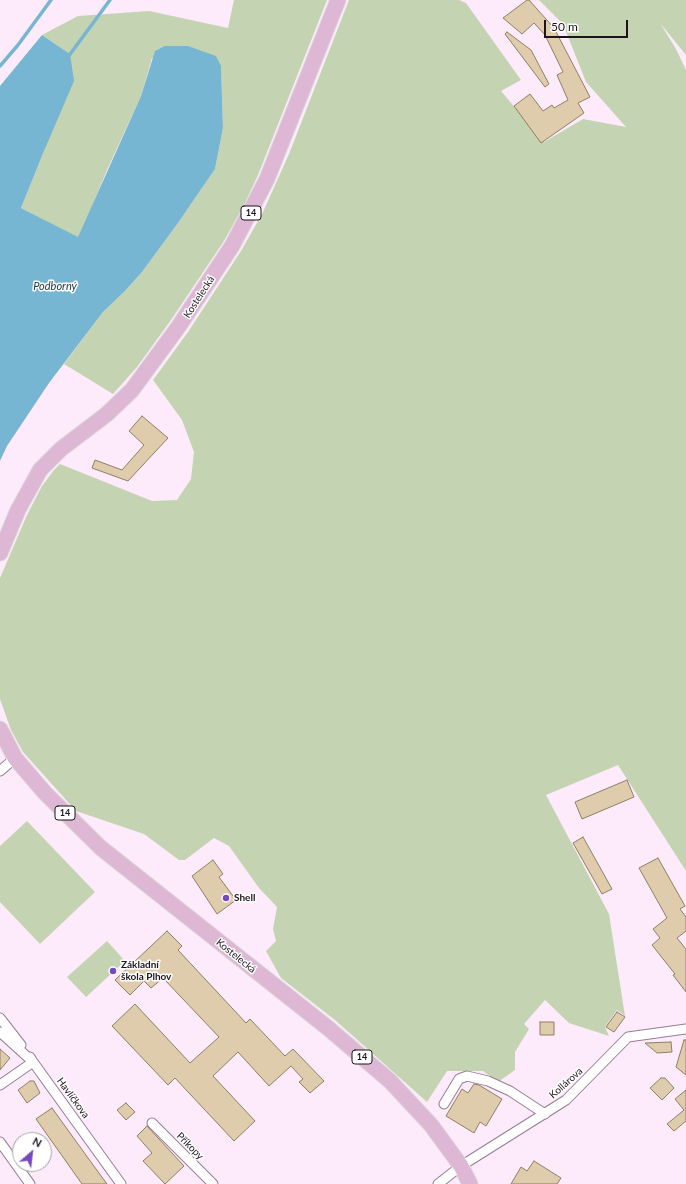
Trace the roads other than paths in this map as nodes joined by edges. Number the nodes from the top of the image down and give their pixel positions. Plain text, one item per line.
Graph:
1 (338, 0) edge
2 (0, 553) edge
3 (0, 729) edge
4 (15, 758) junction
5 (0, 771) edge
6 (0, 1018) edge
7 (686, 1029) edge
8 (0, 1032) edge
9 (33, 1062) junction
10 (0, 1085) edge
11 (444, 1104) dead end
12 (545, 1114) junction
13 (152, 1123) dead end
14 (0, 1142) edge
15 (461, 1166) junction
16 (30, 1184) edge
17 (121, 1184) edge
18 (213, 1184) edge
19 (438, 1184) edge
20 (470, 1184) edge

1 - 2 main road, Kostelecká / 14
3 - 4 main road, Kostelecká / 14
4 - 5 street
4 - 15 main road, Kostelecká / 14
6 - 9 street
7 - 12 street, Kollárova
8 - 9 street, Havlíčkova
9 - 10 street
9 - 17 street, Havlíčkova
11 - 12 street
12 - 15 street, Kollárova
13 - 18 street, Příkopy
14 - 16 street
15 - 19 street, Kollárova
15 - 20 main road, Kostelecká / 14

